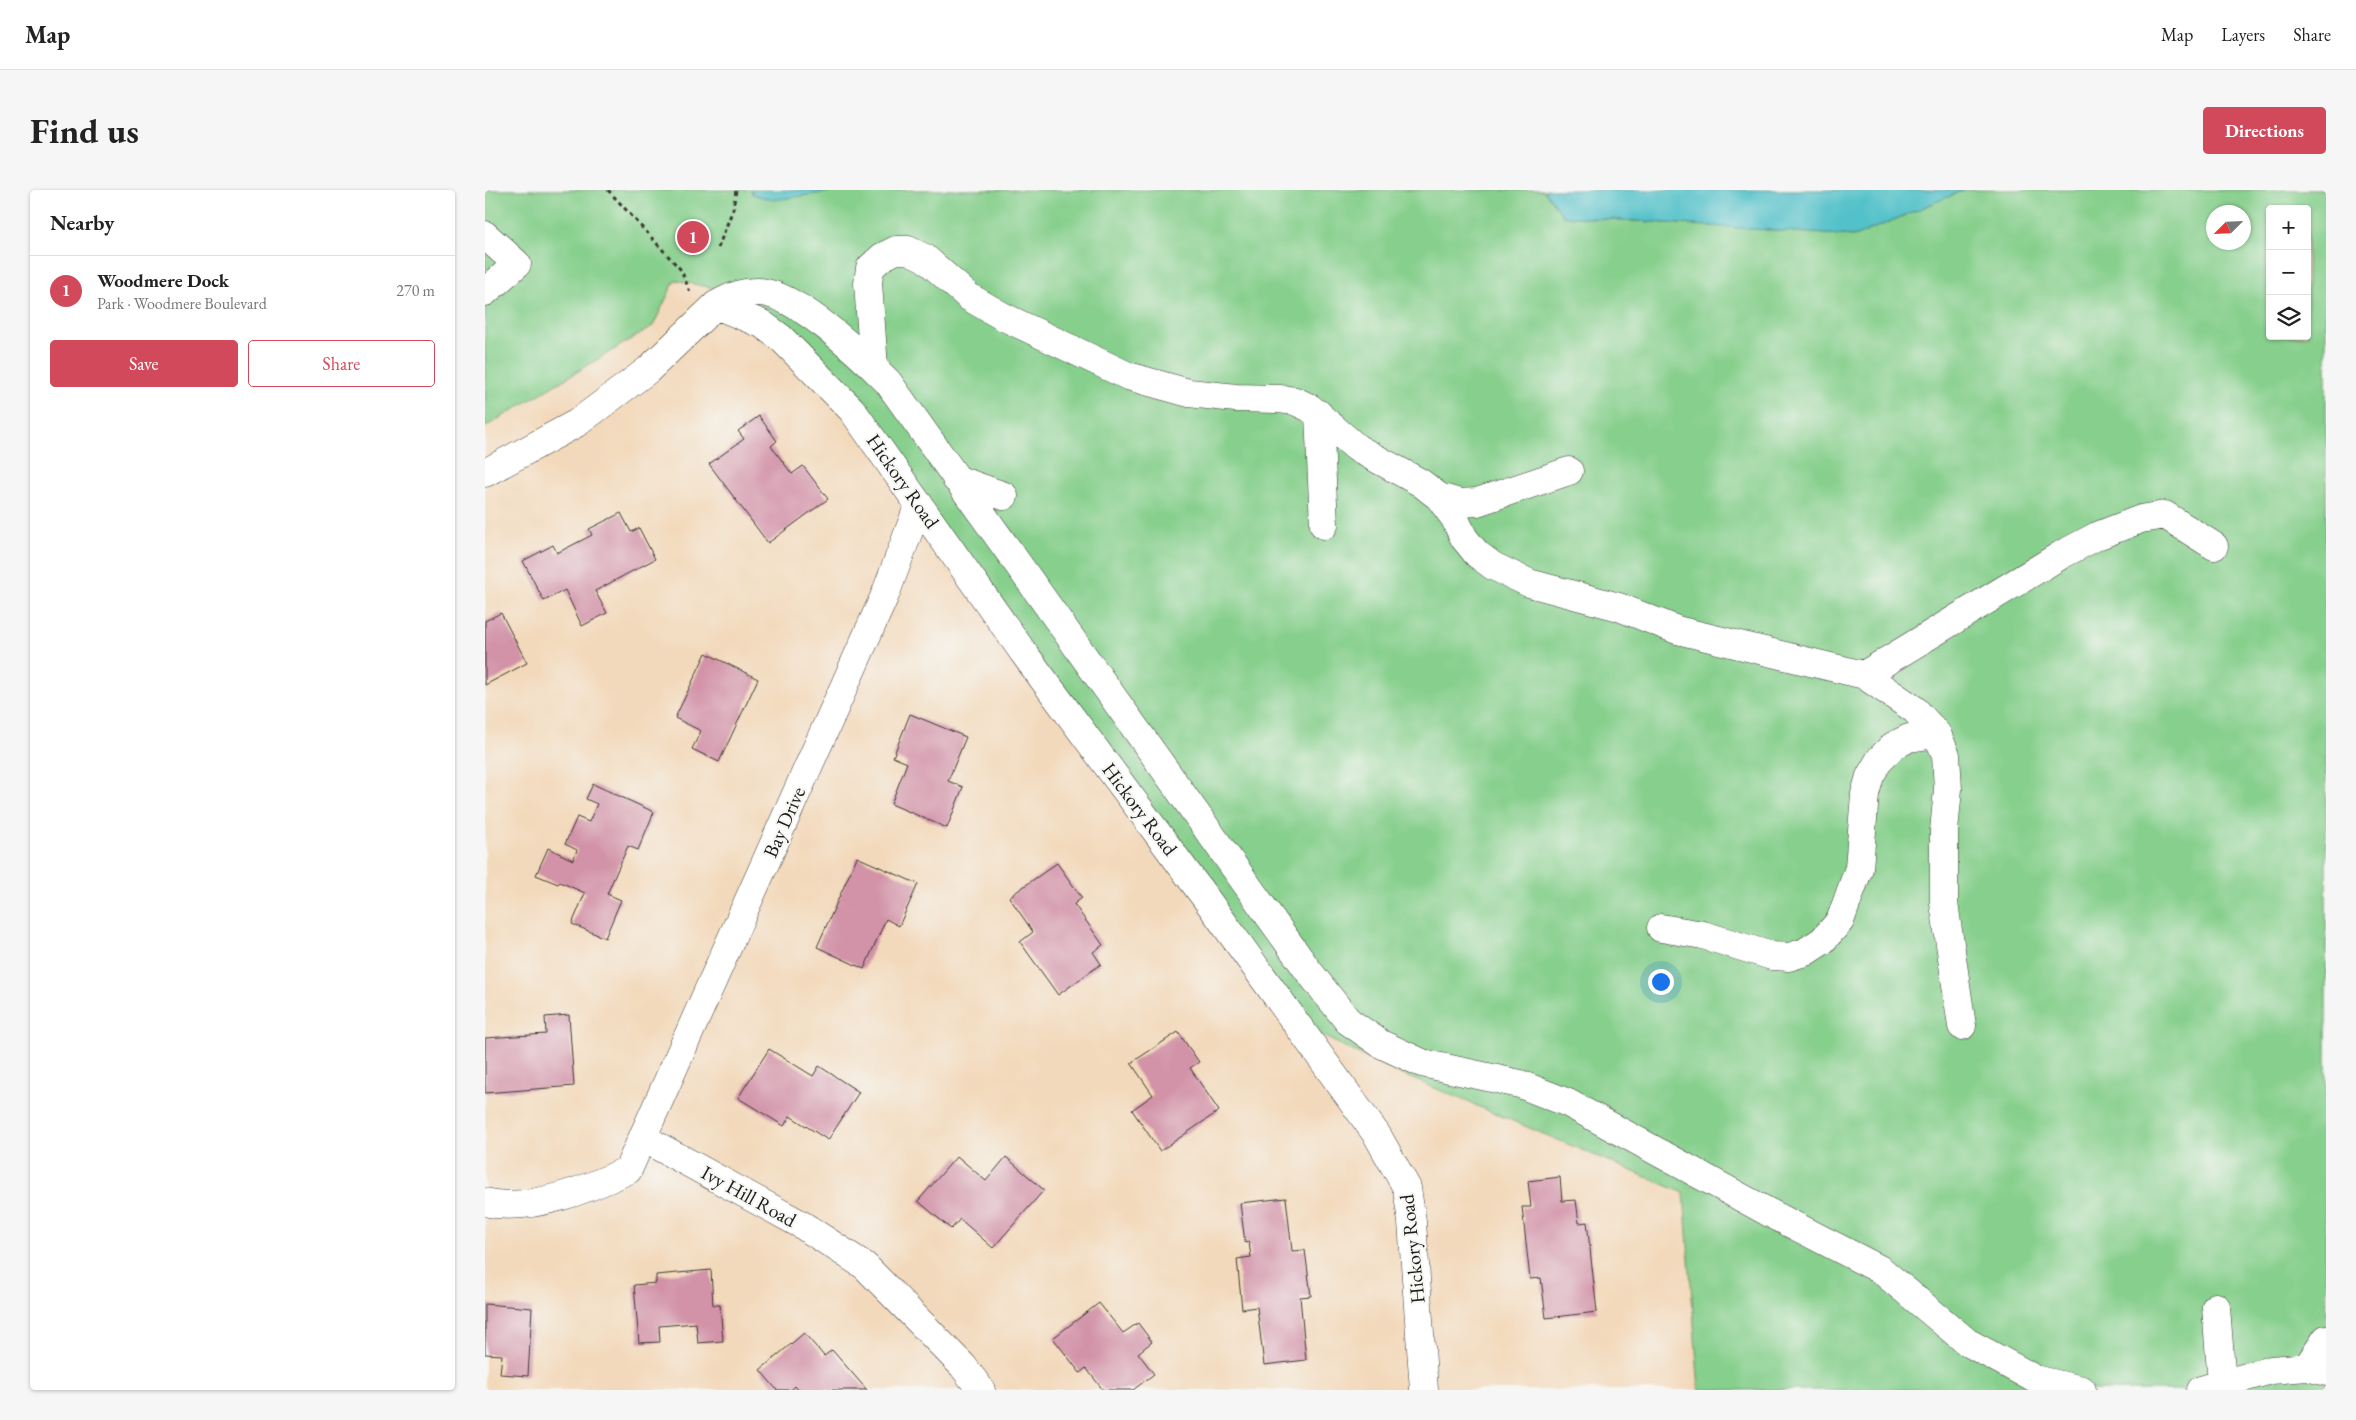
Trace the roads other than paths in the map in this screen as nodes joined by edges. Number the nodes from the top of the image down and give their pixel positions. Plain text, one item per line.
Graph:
1 (485, 236) edge
2 (485, 292) edge
3 (708, 312) junction
4 (874, 368) junction
5 (1319, 414) junction
6 (1569, 471) dead end
7 (485, 473) edge
8 (956, 478) junction
9 (1004, 496) dead end
10 (1439, 497) junction
11 (919, 504) junction
12 (1325, 525) dead end
13 (2214, 546) dead end
14 (1864, 675) junction
15 (1937, 734) junction
16 (1661, 928) dead end
17 (1962, 1026) dead end
18 (643, 1138) junction
19 (485, 1202) edge
20 (2216, 1307) dead end
21 (2326, 1339) edge
22 (2316, 1369) edge
23 (2215, 1388) edge
24 (981, 1390) edge
25 (1424, 1390) edge
26 (2082, 1390) edge

1 - 2 street
3 - 4 street
3 - 7 street
3 - 11 street, Hickory Road
4 - 5 street
4 - 8 street
5 - 10 street
5 - 12 street
6 - 10 street
8 - 9 street
8 - 26 street
10 - 14 street
11 - 18 street, Bay Drive
11 - 25 street, Hickory Road
13 - 14 street
14 - 15 street
15 - 16 street
15 - 17 street
18 - 19 street
18 - 24 street, Ivy Hill Road
20 - 23 street
21 - 22 street
22 - 23 street

